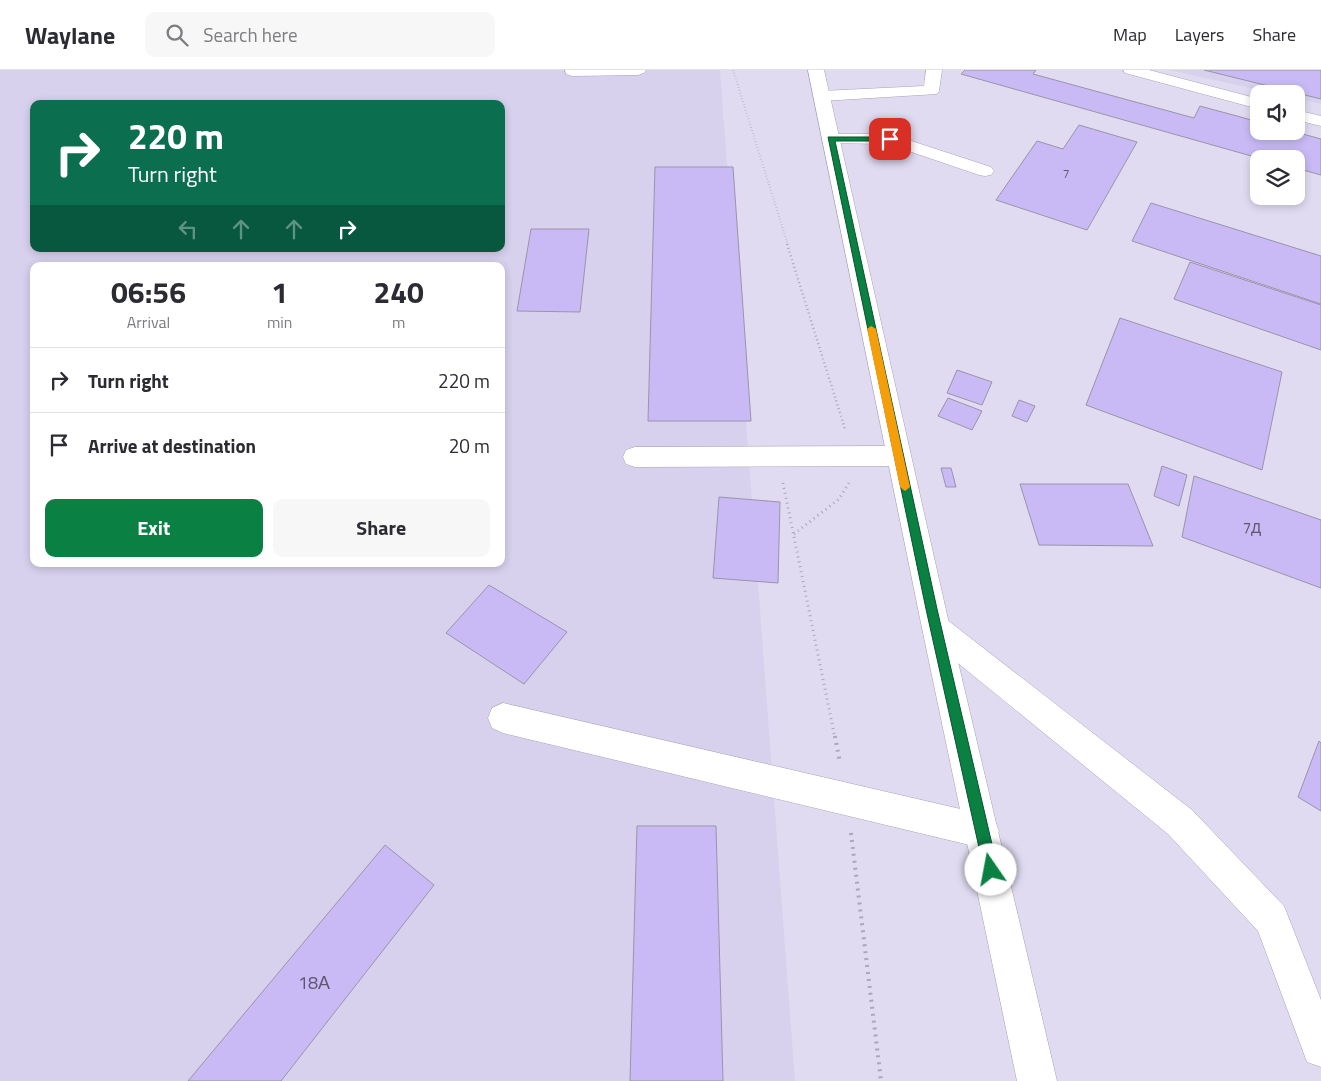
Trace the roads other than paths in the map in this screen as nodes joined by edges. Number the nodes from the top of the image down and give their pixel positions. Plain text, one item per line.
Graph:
1 (638, 70) edge
2 (934, 70) edge
3 (1131, 70) edge
4 (572, 71) edge
5 (819, 83) edge
6 (1250, 102) edge
7 (1305, 117) edge
8 (1321, 121) edge
9 (831, 139) junction
10 (985, 171) dead end
11 (898, 456) junction
12 (635, 457) dead end
13 (936, 628) junction
14 (503, 718) dead end
15 (982, 831) junction
16 (1321, 1048) edge
17 (1038, 1081) edge

1 - 4 main road
2 - 5 main road
3 - 6 main road
5 - 9 main road
7 - 8 main road
9 - 10 main road
9 - 11 main road
11 - 12 main road
11 - 13 main road
13 - 15 main road
13 - 16 main road
14 - 15 main road
15 - 17 main road

